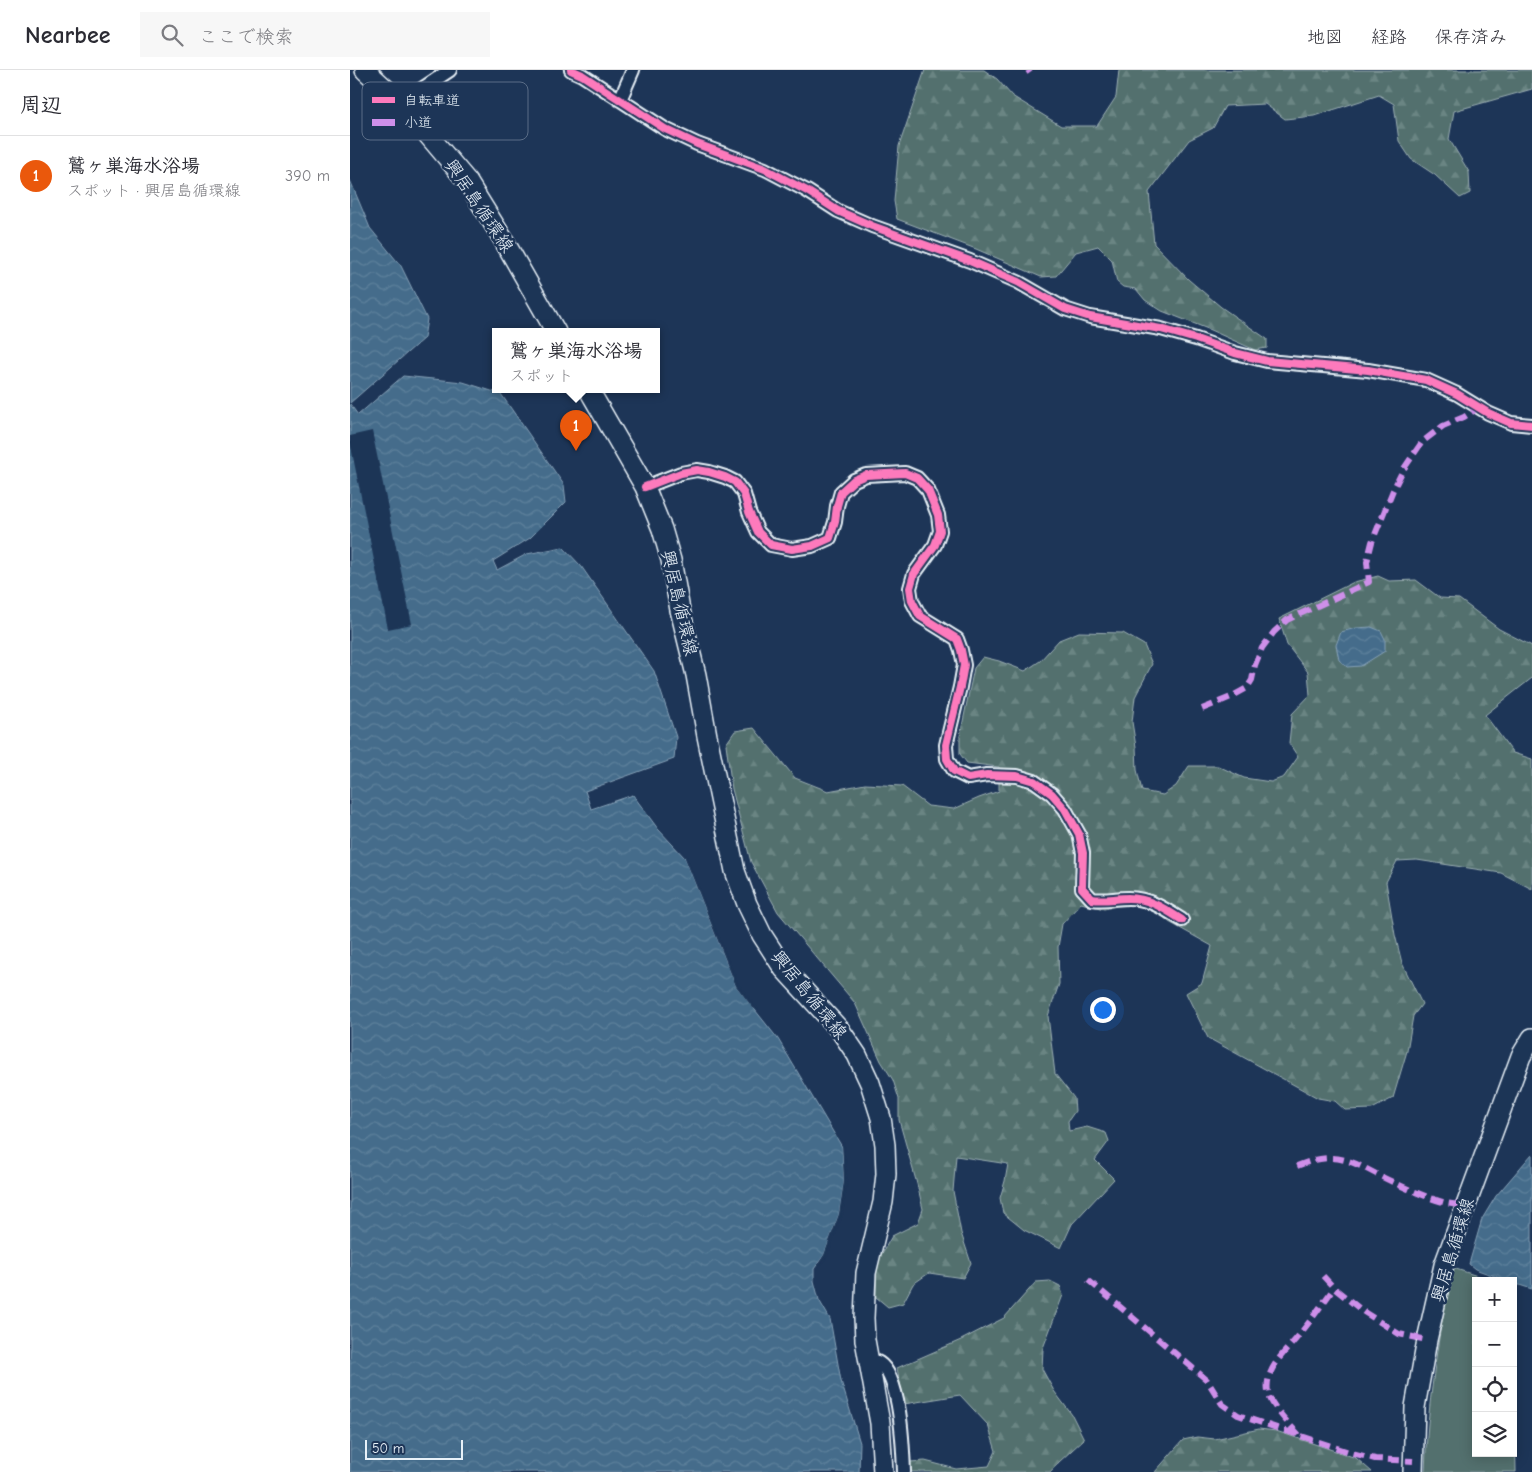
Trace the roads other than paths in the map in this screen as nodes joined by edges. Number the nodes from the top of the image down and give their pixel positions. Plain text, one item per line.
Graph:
1 (364, 70) edge
2 (450, 70) edge
3 (571, 70) edge
4 (633, 70) edge
5 (378, 82) edge
6 (433, 82) edge
7 (620, 100) junction
8 (433, 140) edge
9 (554, 328) edge
10 (591, 393) edge
11 (1532, 425) edge
12 (645, 487) junction
13 (1182, 920) dead end
14 (1532, 1038) edge
15 (868, 1359) junction
16 (882, 1472) edge
17 (904, 1472) edge
18 (1413, 1472) edge

1 - 5 main road, 興居島循環線
2 - 6 street
3 - 7 street
4 - 7 street
7 - 11 street
8 - 9 main road, 興居島循環線
10 - 12 main road, 興居島循環線
12 - 13 street
12 - 15 main road, 興居島循環線
14 - 18 main road, 興居島循環線
15 - 16 main road, 興居島循環線
15 - 17 street

